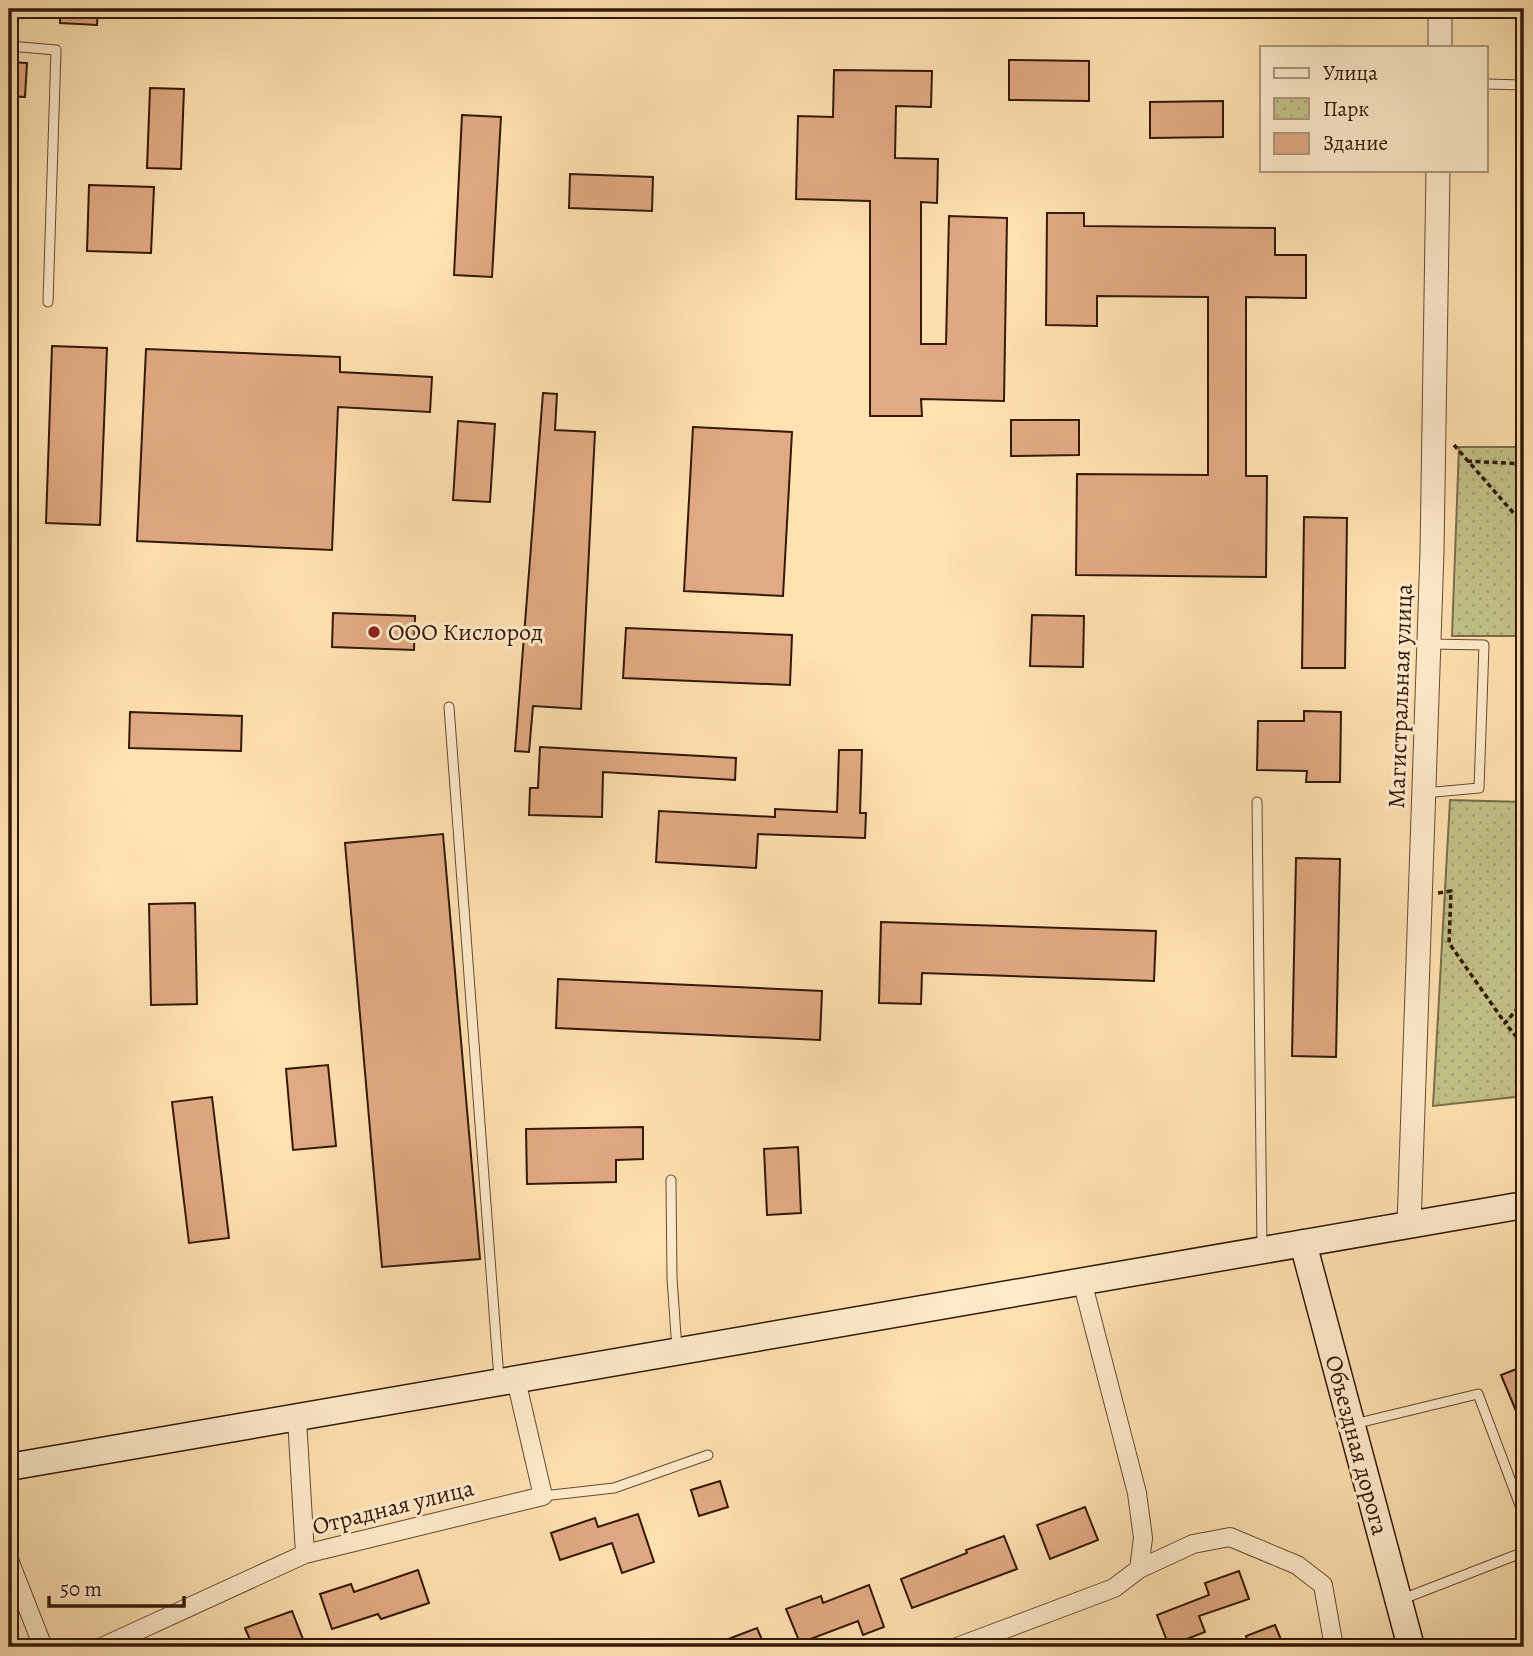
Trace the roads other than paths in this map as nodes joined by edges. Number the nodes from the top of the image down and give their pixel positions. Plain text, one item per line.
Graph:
1 (1440, 9) edge
2 (9, 46) edge
3 (1440, 46) edge
4 (1488, 84) edge
5 (1524, 85) edge
6 (1438, 172) edge
7 (48, 302) dead end
8 (1428, 644) junction
9 (449, 707) dead end
10 (1422, 793) junction
11 (1257, 802) dead end
12 (671, 1180) dead end
13 (1524, 1205) edge
14 (1409, 1224) junction
15 (1303, 1243) junction
16 (1262, 1250) junction
17 (1082, 1281) junction
18 (677, 1352) junction
19 (507, 1382) junction
20 (297, 1419) junction
21 (1351, 1425) junction
22 (708, 1455) dead end
23 (9, 1467) edge
24 (543, 1496) junction
25 (1524, 1516) edge
26 (1524, 1552) edge
27 (305, 1554) junction
28 (9, 1560) edge
29 (1139, 1569) junction
30 (1398, 1601) junction
31 (43, 1647) edge
32 (102, 1647) edge
33 (957, 1647) edge
34 (1334, 1647) edge
35 (1411, 1647) edge

1 - 3 street
2 - 7 lane
4 - 5 lane
6 - 8 street, Магистральная улица
8 - 10 street, Магистральная улица
8 - 10 lane
9 - 19 lane
10 - 14 street, Магистральная улица
11 - 16 lane
12 - 18 lane
13 - 14 main road
14 - 15 main road
15 - 16 main road
15 - 21 main road, Объездная дорога
16 - 17 main road
17 - 18 main road
17 - 29 street
18 - 19 main road
19 - 20 main road
19 - 24 street
20 - 23 main road
20 - 27 street
21 - 25 lane
21 - 30 main road, Объездная дорога
22 - 24 lane, Отрадная улица
24 - 27 street, Отрадная улица
26 - 30 lane
27 - 32 street, Отрадная улица
28 - 31 street
29 - 33 street
29 - 34 street
30 - 35 main road, Объездная дорога

